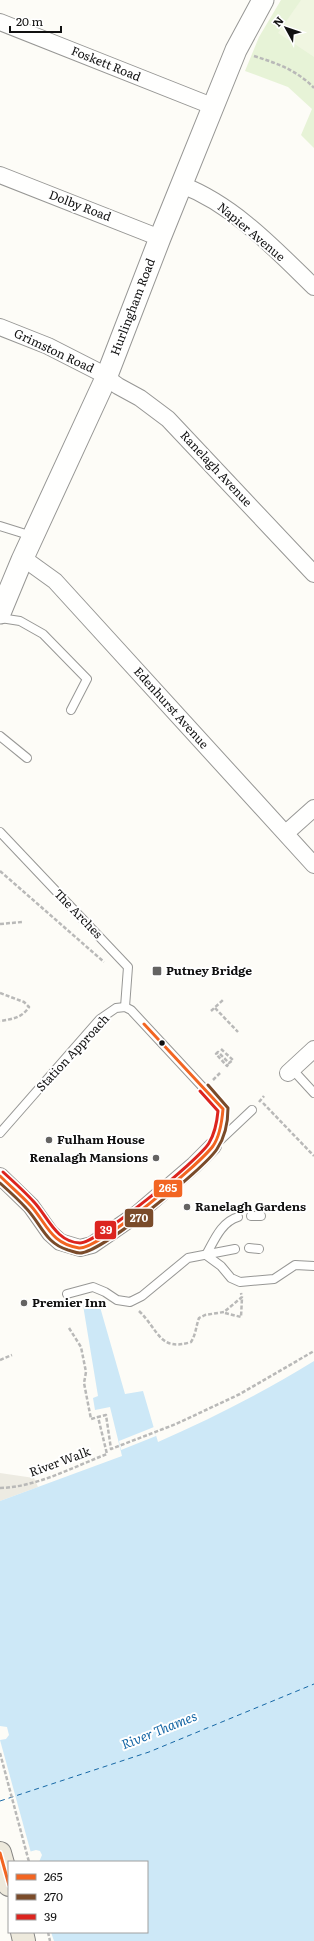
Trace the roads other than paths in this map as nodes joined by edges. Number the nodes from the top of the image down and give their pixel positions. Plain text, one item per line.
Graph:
1 (263, 0) edge
2 (0, 22) edge
3 (212, 106) junction
4 (0, 175) edge
5 (182, 185) junction
6 (160, 238) junction
7 (314, 287) edge
8 (0, 327) edge
9 (106, 378) junction
10 (0, 526) edge
11 (33, 536) junction
12 (22, 560) junction
13 (314, 574) edge
14 (0, 613) edge
15 (0, 618) edge
16 (71, 710) dead end
17 (0, 736) edge
18 (27, 758) dead end
19 (314, 808) edge
20 (0, 832) edge
21 (286, 833) junction
22 (314, 864) edge
23 (125, 1007) junction
24 (314, 1050) edge
25 (290, 1071) joint
26 (314, 1093) edge
27 (252, 1110) dead end
28 (0, 1133) edge
29 (213, 1146) junction
30 (0, 1176) edge
31 (251, 1216) dead end
32 (261, 1216) dead end
33 (238, 1217) dead end
34 (249, 1248) dead end
35 (235, 1249) dead end
36 (259, 1249) dead end
37 (206, 1255) junction
38 (314, 1266) edge
39 (67, 1294) dead end
40 (0, 1853) edge
41 (8, 1881) edge

1 - 3 street, Hurlingham Road
2 - 3 street, Foskett Road
3 - 5 street, Hurlingham Road
4 - 6 street, Dolby Road
5 - 6 street, Hurlingham Road
5 - 7 street, Napier Avenue
6 - 9 street, Hurlingham Road
8 - 9 street, Grimston Road
9 - 11 street, Hurlingham Road
9 - 13 street, Ranelagh Avenue
10 - 11 lane
11 - 12 street, Hurlingham Road
12 - 14 street, Hurlingham Road
12 - 21 street, Edenhurst Avenue
15 - 16 lane
17 - 18 lane
19 - 21 street
20 - 23 lane, The Arches
21 - 22 street, Edenhurst Avenue
23 - 28 lane, Station Approach
23 - 29 lane
24 - 25 street
25 - 26 lane
27 - 29 lane
29 - 30 street
31 - 32 lane
33 - 37 lane
34 - 36 lane
35 - 37 lane
37 - 38 lane
37 - 39 lane
40 - 41 main road

